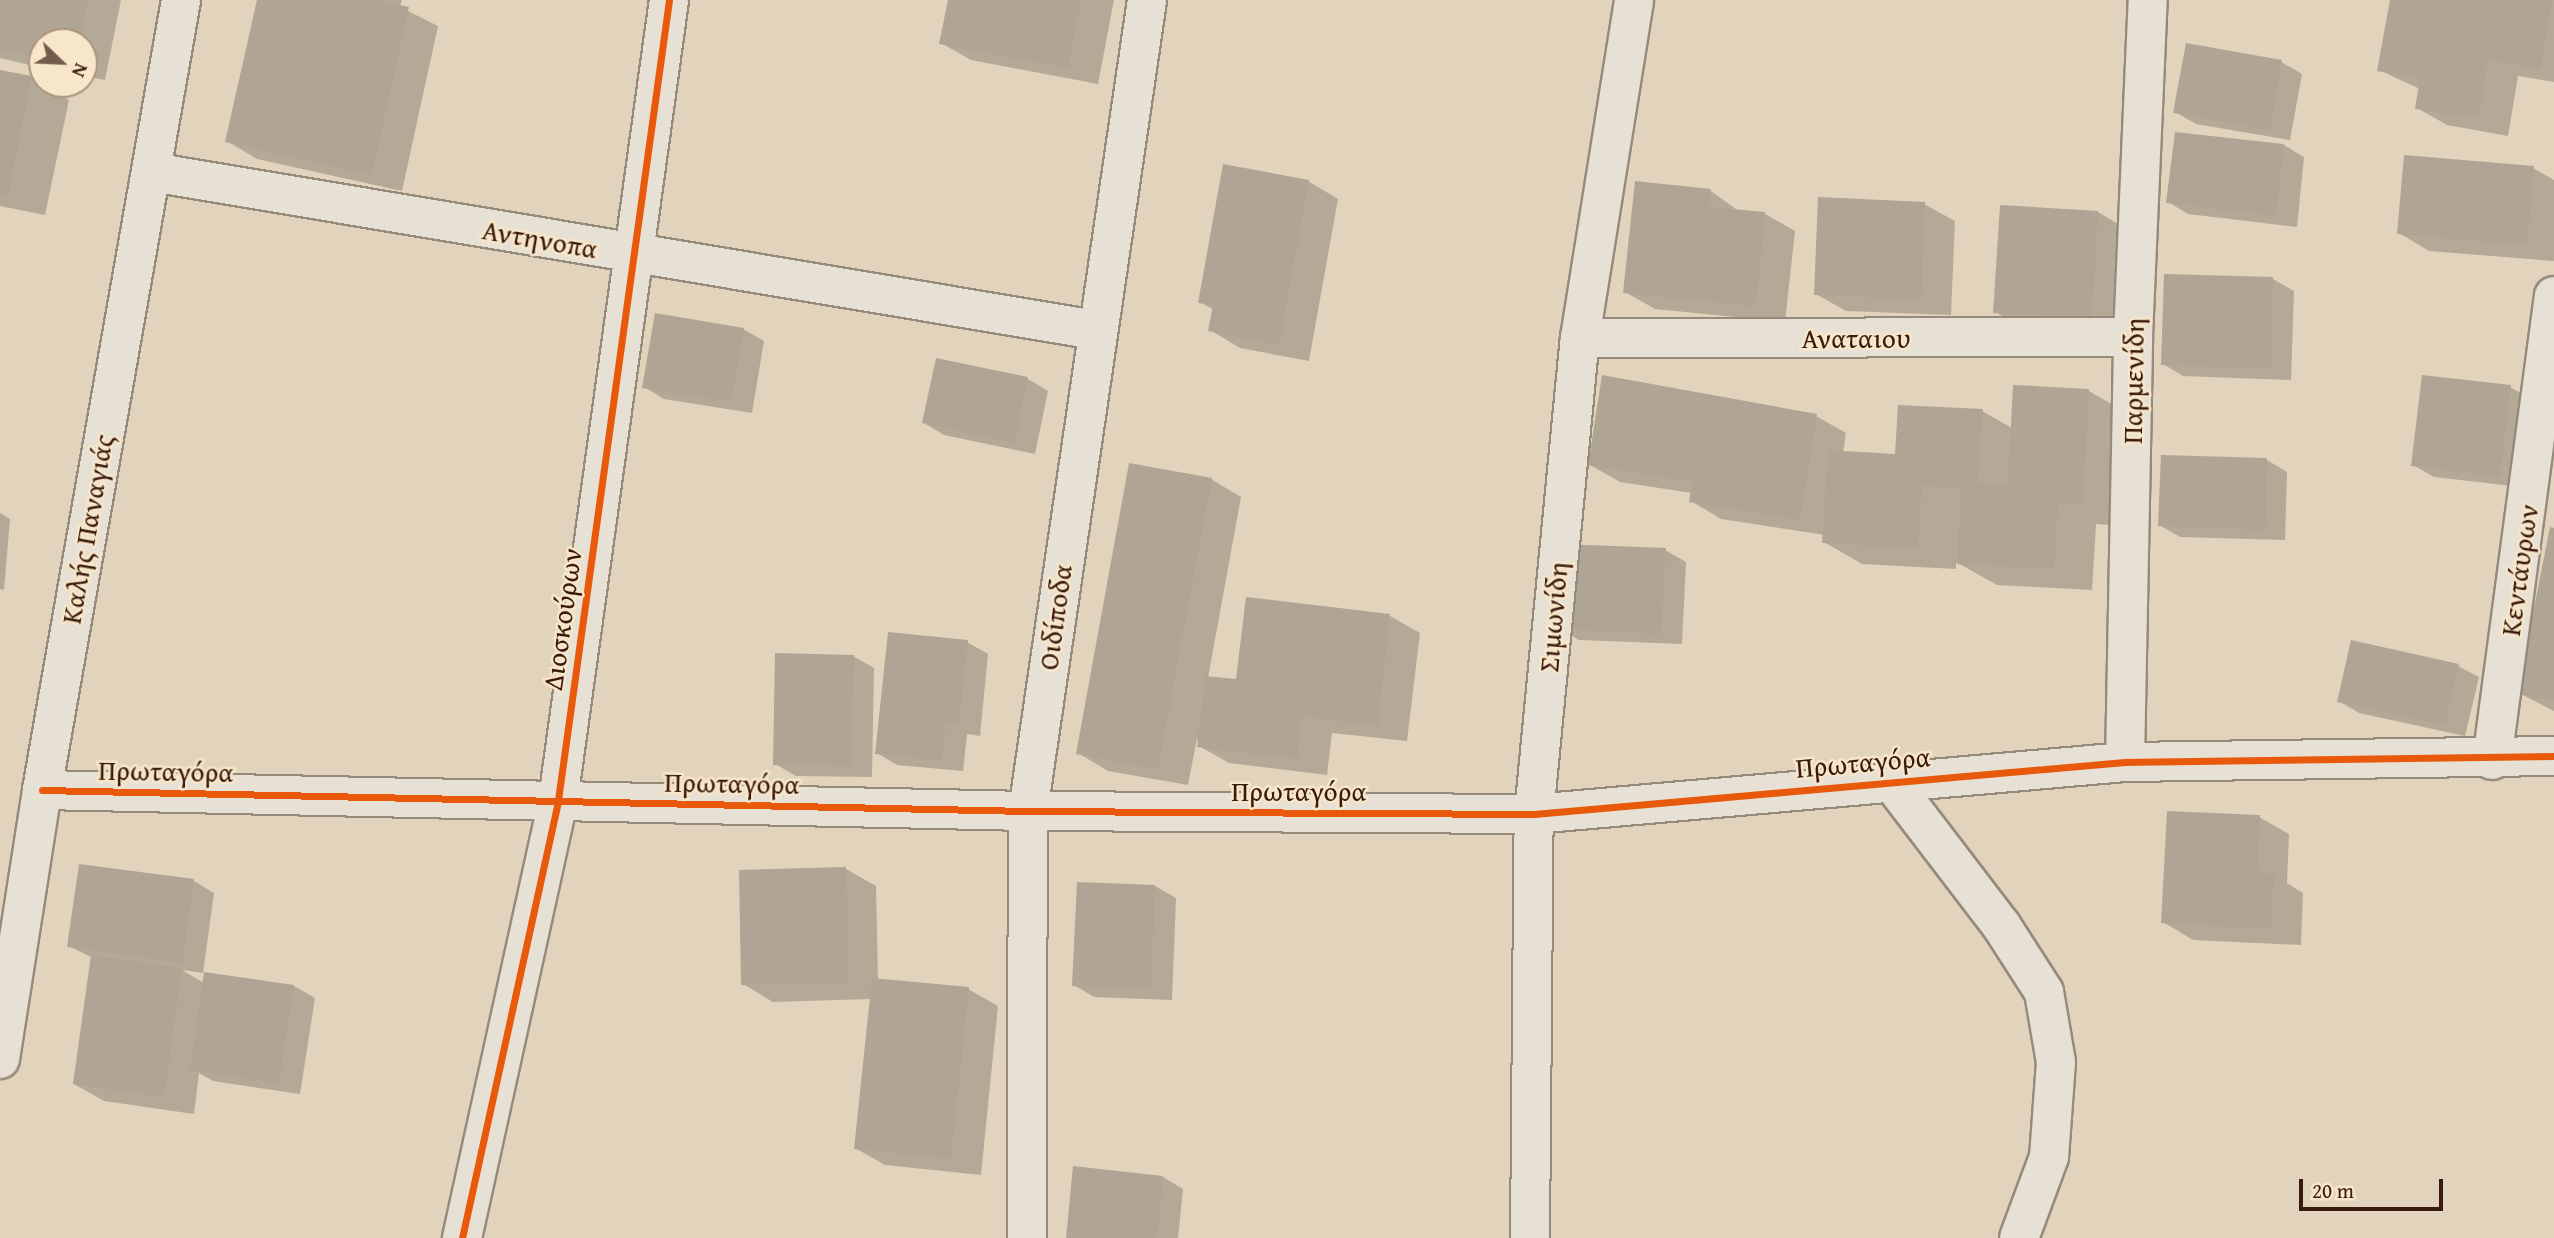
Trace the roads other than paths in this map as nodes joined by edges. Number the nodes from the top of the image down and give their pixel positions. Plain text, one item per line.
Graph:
1 (181, 0) edge
2 (669, 0) edge
3 (1147, 0) edge
4 (1634, 0) edge
5 (2148, 0) edge
6 (152, 172) junction
7 (634, 255) junction
8 (2554, 296) edge
9 (1095, 330) junction
10 (2133, 337) junction
11 (1580, 338) junction
12 (2551, 355) edge
13 (2554, 756) edge
14 (2492, 760) junction
15 (2125, 762) junction
16 (1890, 780) junction
17 (42, 790) junction
18 (558, 800) junction
19 (1028, 811) junction
20 (1534, 814) junction
21 (0, 1059) edge
22 (462, 1238) edge
23 (1027, 1238) edge
24 (1530, 1238) edge
25 (2019, 1238) edge

1 - 6 street, Καλής Παναγιάς
2 - 7 street, Διοσκούρων
3 - 9 street, Οιδίποδα
4 - 11 street, Σιμωνίδη
5 - 10 street, Παρμενίδη
6 - 7 street, Αντηνοπα
6 - 17 street, Καλής Παναγιάς
7 - 9 street, Αντηνοπα
7 - 18 street, Διοσκούρων
8 - 12 street, Κεντάυρων
9 - 19 street, Οιδίποδα
10 - 11 street, Αναταιου
10 - 15 street, Παρμενίδη
11 - 20 street, Σιμωνίδη
12 - 14 street, Κεντάυρων
13 - 14 street, Πρωταγόρα
14 - 15 street, Πρωταγόρα
15 - 16 street, Πρωταγόρα
16 - 20 street, Πρωταγόρα
16 - 25 street
17 - 18 street, Πρωταγόρα
17 - 21 street, Καλής Παναγιάς
18 - 19 street, Πρωταγόρα
18 - 22 street, Διοσκούρων
19 - 20 street, Πρωταγόρα
19 - 23 street, Οιδίποδα
20 - 24 street, Σιμωνίδη

